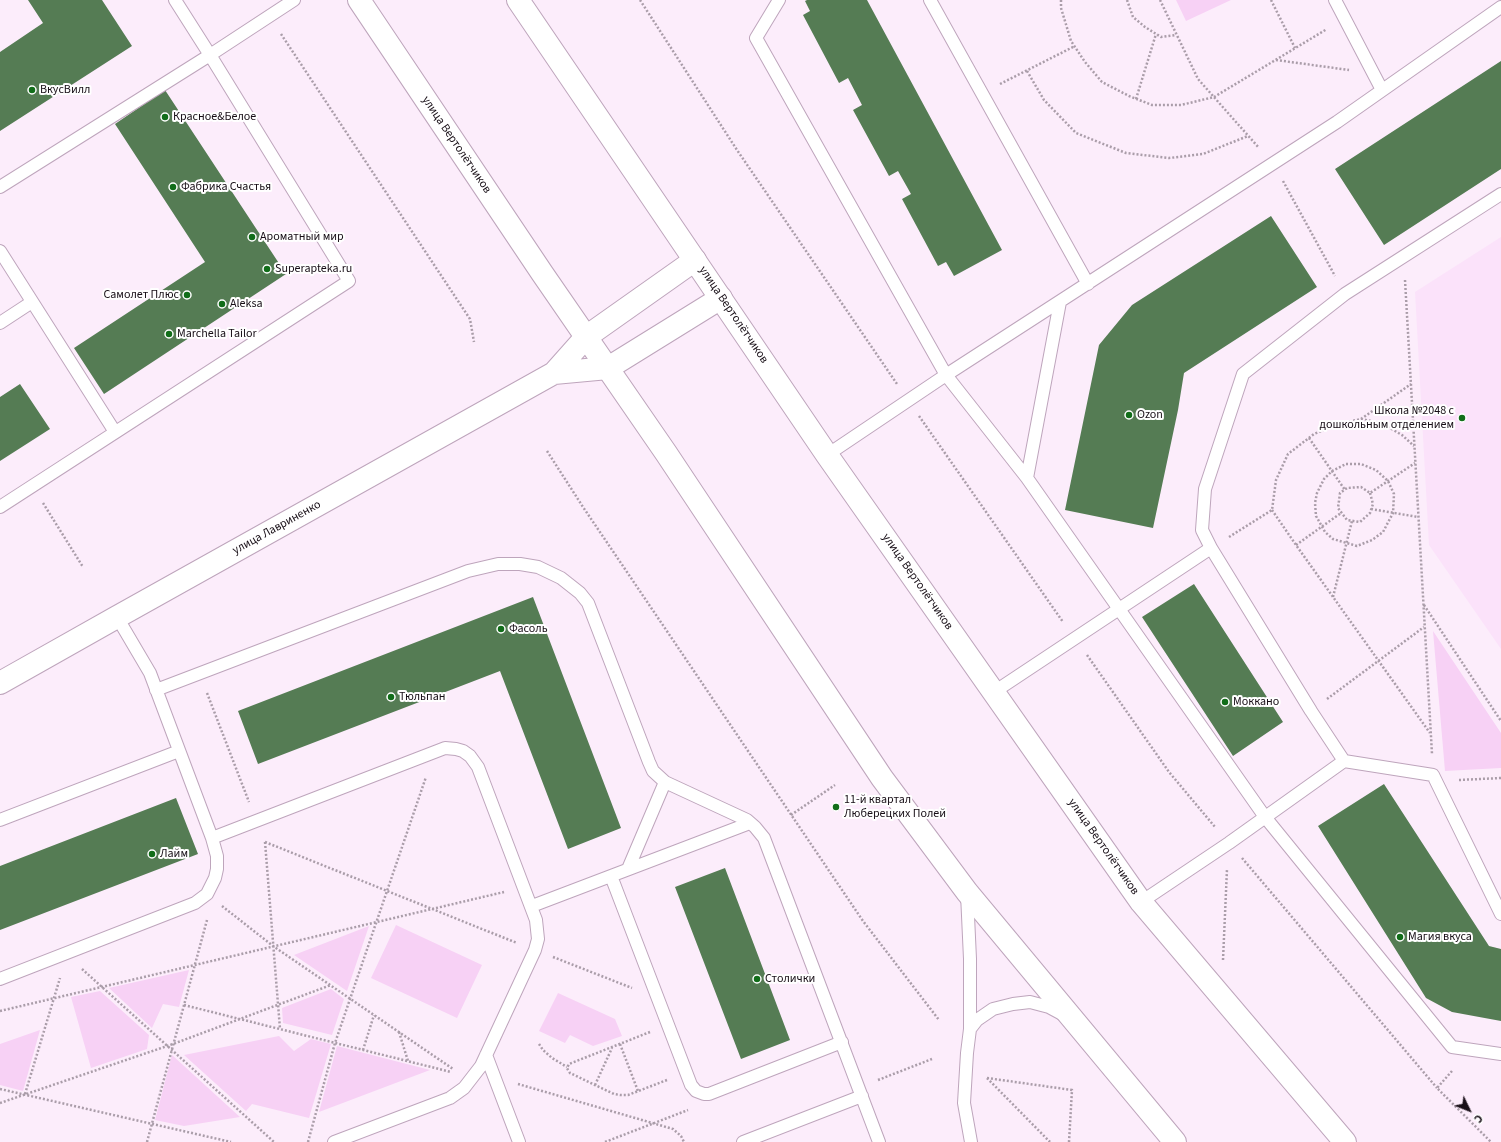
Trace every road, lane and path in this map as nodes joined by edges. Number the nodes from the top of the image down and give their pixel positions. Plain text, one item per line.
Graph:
1 (175, 0) edge
2 (294, 0) edge
3 (359, 0) edge
4 (518, 0) edge
5 (640, 0) edge
6 (779, 0) edge
7 (930, 0) edge
8 (1061, 0) edge
9 (1127, 0) edge
10 (1160, 0) edge
11 (1270, 0) edge
12 (1335, 0) edge
13 (1501, 7) edge
14 (269, 17) junction
15 (1345, 19) junction
16 (1156, 34) junction
17 (1176, 34) junction
18 (1074, 46) junction
19 (1295, 48) junction
20 (210, 55) junction
21 (1276, 60) junction
22 (1027, 71) junction
23 (1374, 74) junction
24 (1382, 90) junction
25 (982, 93) junction
26 (1214, 97) junction
27 (1136, 99) junction
28 (1248, 136) junction
29 (1273, 163) junction
30 (0, 187) edge
31 (1501, 194) edge
32 (0, 251) edge
33 (1404, 256) junction
34 (695, 260) junction
35 (1088, 284) junction
36 (1345, 294) junction
37 (721, 298) junction
38 (32, 302) junction
39 (1060, 302) junction
40 (0, 323) edge
41 (586, 337) junction
42 (474, 342) dead end
43 (608, 368) junction
44 (554, 373) junction
45 (946, 376) junction
46 (1411, 383) junction
47 (908, 401) junction
48 (1360, 419) junction
49 (115, 432) junction
50 (1309, 438) junction
51 (1414, 446) junction
52 (547, 451) dead end
53 (827, 455) junction
54 (1415, 463) junction
55 (1332, 471) junction
56 (1027, 478) junction
57 (1388, 481) junction
58 (33, 486) junction
59 (1345, 490) junction
60 (1370, 494) junction
61 (0, 507) edge
62 (1371, 509) junction
63 (1272, 510) junction
64 (1341, 513) junction
65 (1393, 513) junction
66 (1418, 518) junction
67 (1352, 521) junction
68 (1321, 527) junction
69 (1347, 543) junction
70 (1296, 545) junction
71 (1211, 548) junction
72 (83, 568) dead end
73 (1333, 597) junction
74 (1423, 604) junction
75 (1119, 609) junction
76 (116, 617) junction
77 (1424, 627) junction
78 (1075, 638) junction
79 (1378, 661) junction
80 (200, 674) junction
81 (0, 683) edge
82 (156, 690) junction
83 (994, 692) junction
84 (1311, 711) junction
85 (1501, 721) edge
86 (1430, 733) junction
87 (179, 751) junction
88 (434, 752) junction
89 (1344, 761) junction
90 (1434, 778) junction
91 (1501, 778) edge
92 (665, 782) junction
93 (835, 785) dead end
94 (791, 815) junction
95 (1265, 817) junction
96 (0, 820) edge
97 (256, 820) junction
98 (750, 823) junction
99 (212, 838) junction
100 (265, 842) junction
101 (1229, 843) junction
102 (628, 869) junction
103 (611, 876) junction
104 (524, 887) junction
105 (387, 891) junction
106 (967, 892) junction
107 (210, 896) junction
108 (1142, 902) junction
109 (532, 906) junction
110 (432, 909) junction
111 (1501, 914) edge
112 (376, 922) junction
113 (273, 946) junction
114 (534, 950) junction
115 (66, 954) junction
116 (1224, 961) dead end
117 (194, 965) junction
118 (0, 978) edge
119 (331, 985) junction
120 (102, 987) junction
121 (54, 998) junction
122 (658, 998) junction
123 (350, 999) junction
124 (184, 1005) junction
125 (278, 1005) junction
126 (0, 1011) edge
127 (374, 1015) junction
128 (1072, 1018) junction
129 (241, 1019) junction
130 (939, 1020) dead end
131 (668, 1025) junction
132 (280, 1029) junction
133 (970, 1029) junction
134 (399, 1032) junction
135 (842, 1042) junction
136 (335, 1043) junction
137 (173, 1044) junction
138 (540, 1044) dead end
139 (620, 1044) junction
140 (168, 1046) junction
141 (612, 1047) junction
142 (172, 1050) junction
143 (363, 1050) junction
144 (1501, 1054) edge
145 (486, 1055) junction
146 (932, 1059) dead end
147 (408, 1061) junction
148 (567, 1067) junction
149 (1452, 1071) dead end
150 (686, 1073) junction
151 (466, 1077) junction
152 (495, 1077) junction
153 (595, 1085) junction
154 (1437, 1088) junction
155 (0, 1089) edge
156 (638, 1091) junction
157 (860, 1092) junction
158 (699, 1093) junction
159 (25, 1095) junction
160 (0, 1103) edge
161 (152, 1124) junction
162 (654, 1124) junction
163 (147, 1142) edge
164 (231, 1142) edge
165 (274, 1142) edge
166 (308, 1142) edge
167 (334, 1142) edge
168 (519, 1142) edge
169 (605, 1142) edge
170 (684, 1142) edge
171 (743, 1142) edge
172 (879, 1142) edge
173 (971, 1142) edge
174 (1050, 1142) edge
175 (1069, 1142) edge
176 (1175, 1142) edge
177 (1345, 1142) edge
178 (1491, 1142) edge

1 - 20 lane
2 - 14 lane
3 - 41 main road, улица Вертолётчиков
4 - 34 main road, улица Вертолётчиков
5 - 47 path
6 - 45 lane
7 - 25 lane
8 - 18 path
9 - 16 path
10 - 17 path
11 - 19 path
12 - 15 lane
13 - 24 lane
14 - 20 lane
14 - 42 path
15 - 19 path
15 - 23 lane
16 - 17 path
16 - 27 path
17 - 26 path
18 - 22 path
18 - 27 path
19 - 21 path
20 - 30 lane
20 - 49 lane
21 - 23 path
21 - 26 path
22 - 25 path
22 - 28 path
23 - 24 lane
24 - 29 lane
25 - 35 lane
26 - 27 path
26 - 28 path
28 - 29 path
29 - 35 lane
29 - 36 path
31 - 33 lane
32 - 38 lane
33 - 36 lane
33 - 46 path
34 - 37 main road, улица Вертолётчиков
34 - 41 main road, улица Лавриненко
35 - 39 lane
36 - 71 lane
37 - 43 main road
37 - 53 main road, улица Вертолётчиков
38 - 40 lane
38 - 49 lane
39 - 45 lane
39 - 56 lane
41 - 43 main road, улица Вертолётчиков
41 - 44 main road, улица Лавриненко
43 - 44 main road, улица Лавриненко
43 - 106 main road, улица Вертолётчиков
44 - 76 main road, улица Лавриненко
45 - 47 lane
45 - 56 lane
46 - 48 path
46 - 51 path
47 - 53 lane
47 - 78 path
48 - 50 path
48 - 51 path
49 - 58 lane
50 - 55 path
50 - 63 path
51 - 54 path
52 - 94 path
53 - 83 main road, улица Вертолётчиков
54 - 57 path
54 - 66 path
55 - 57 path
55 - 59 path
55 - 68 path
56 - 75 lane
57 - 60 path
57 - 65 path
58 - 61 lane
58 - 72 path
59 - 60 path
59 - 64 path
60 - 62 path
62 - 65 path
62 - 67 path
63 - 70 path
63 - 71 path
64 - 67 path
64 - 68 path
65 - 66 path
65 - 69 path
66 - 74 path
67 - 69 path
68 - 69 path
68 - 70 path
69 - 73 path
70 - 73 path
71 - 75 lane
71 - 84 lane
73 - 79 path
74 - 77 path
74 - 85 path
75 - 78 lane
75 - 95 lane
76 - 81 main road, улица Лавриненко
76 - 82 lane
77 - 79 path
77 - 86 path
78 - 83 lane
78 - 101 path
79 - 84 path
79 - 86 path
80 - 82 lane
80 - 92 lane
80 - 97 path
82 - 87 lane
83 - 108 main road, улица Вертолётчиков
84 - 89 lane
86 - 90 path
87 - 96 lane
87 - 99 lane
88 - 97 lane
88 - 104 lane
88 - 105 path
89 - 90 lane
89 - 95 lane
90 - 91 path
90 - 111 lane
92 - 98 lane
92 - 102 lane
93 - 94 path
94 - 130 path
95 - 101 lane
95 - 144 lane
97 - 99 lane
97 - 100 path
98 - 102 lane
98 - 135 lane
99 - 107 lane
100 - 105 path
100 - 113 path
101 - 108 lane
101 - 116 path
101 - 154 path
102 - 103 lane
103 - 109 lane
103 - 122 lane
104 - 109 lane
104 - 110 path
105 - 110 path
105 - 112 path
106 - 128 main road, улица Вертолётчиков
106 - 133 lane
107 - 113 path
107 - 115 lane
107 - 117 path
108 - 177 main road, улица Вертолётчиков
109 - 114 lane
110 - 112 path
110 - 114 path
112 - 113 path
112 - 123 path
113 - 117 path
113 - 119 path
113 - 125 path
114 - 122 path
114 - 145 lane
115 - 118 lane
115 - 120 path
115 - 121 path
117 - 120 path
117 - 124 path
119 - 123 path
119 - 125 path
120 - 121 path
120 - 140 path
121 - 126 path
121 - 159 path
122 - 131 lane
123 - 127 path
123 - 136 path
124 - 129 path
124 - 137 path
125 - 129 path
125 - 132 path
127 - 134 path
127 - 143 path
128 - 133 lane
128 - 176 main road, улица Вертолётчиков
129 - 132 path
129 - 137 path
131 - 139 path
131 - 150 lane
132 - 136 path
133 - 173 lane
134 - 147 path
134 - 151 path
135 - 157 lane
135 - 158 lane
136 - 143 path
136 - 166 path
137 - 140 path
137 - 142 path
138 - 148 path
139 - 141 path
139 - 156 path
140 - 142 path
140 - 159 path
141 - 148 path
141 - 153 path
142 - 161 path
142 - 165 path
143 - 147 path
145 - 151 lane
145 - 152 lane
146 - 157 path
147 - 151 path
148 - 153 path
149 - 154 path
150 - 156 path
150 - 158 lane
151 - 167 lane
152 - 162 path
152 - 168 lane
153 - 156 path
154 - 178 path
155 - 159 path
157 - 171 lane
157 - 172 lane
158 - 162 path
159 - 160 path
159 - 161 path
161 - 163 path
161 - 164 path
162 - 169 path
162 - 170 path
174 - 175 path

